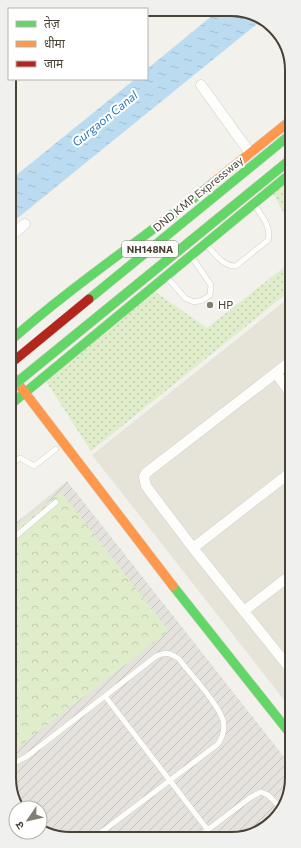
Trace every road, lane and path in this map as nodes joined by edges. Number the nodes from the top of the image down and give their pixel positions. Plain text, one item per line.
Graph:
1 (201, 86) dead end
2 (285, 125) edge
3 (285, 139) edge
4 (250, 152) junction
5 (285, 164) edge
6 (285, 178) edge
7 (253, 203) junction
8 (25, 224) dead end
9 (16, 231) edge
10 (204, 243) junction
11 (190, 255) junction
12 (165, 275) junction
13 (16, 335) edge
14 (16, 359) edge
15 (285, 366) edge
16 (276, 373) junction
17 (16, 383) edge
18 (285, 386) edge
19 (18, 398) edge
20 (46, 436) dead end
21 (56, 449) junction
22 (16, 461) edge
23 (285, 477) edge
24 (56, 502) dead end
25 (16, 536) edge
26 (193, 548) junction
27 (285, 579) edge
28 (244, 611) junction
29 (285, 662) edge
30 (105, 696) junction
31 (285, 727) edge
32 (285, 739) edge
33 (16, 762) edge
34 (170, 780) junction
35 (278, 805) edge
36 (209, 830) junction
37 (102, 832) edge
38 (206, 832) edge

1 - 4 street
2 - 4 main road
3 - 14 main road, DND KMP Expressway / NH148NA
4 - 13 main road
5 - 17 main road, NH148NA, bridge
6 - 7 main road
7 - 10 main road
7 - 10 lane
8 - 9 street
10 - 11 main road
11 - 12 main road
11 - 12 lane
12 - 19 main road
15 - 16 street
16 - 18 street
16 - 26 street
19 - 31 main road
20 - 21 main road
21 - 22 lane
21 - 32 main road
23 - 26 street
24 - 25 lane
26 - 28 street
27 - 28 street
28 - 29 street
30 - 33 lane
30 - 34 lane
30 - 34 lane
34 - 36 lane
34 - 37 lane
35 - 36 lane
36 - 38 lane

